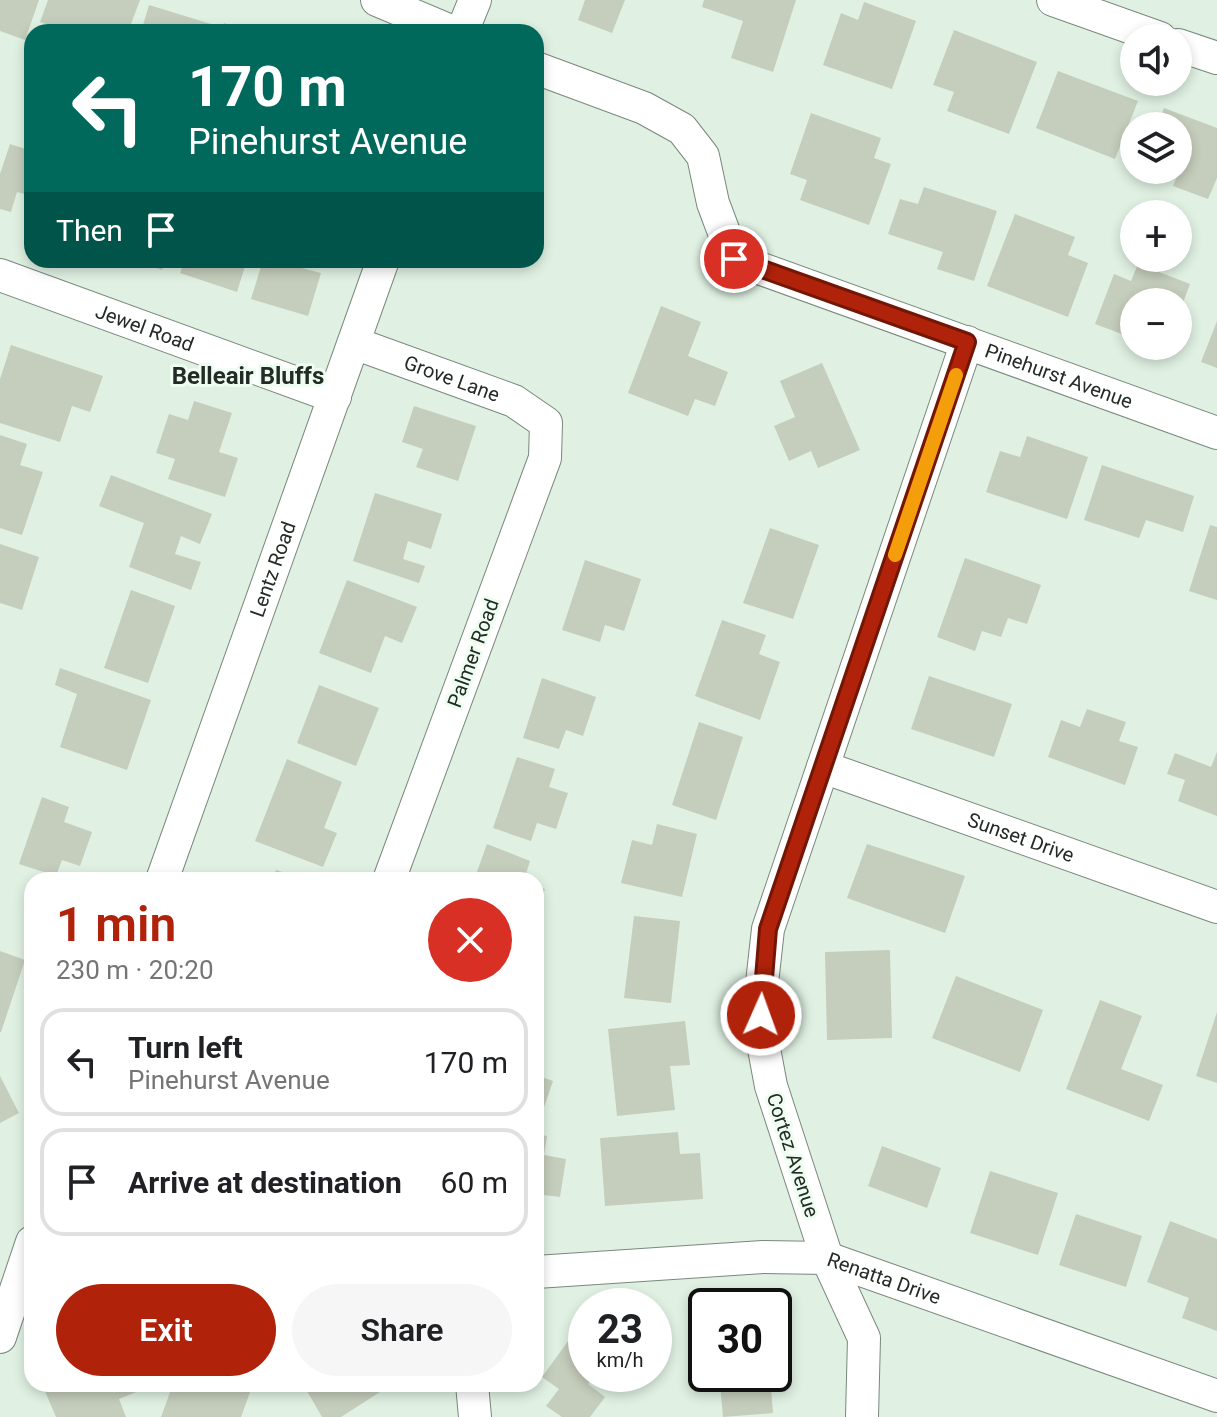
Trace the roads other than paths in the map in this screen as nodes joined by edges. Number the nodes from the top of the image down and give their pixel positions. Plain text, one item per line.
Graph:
1 (377, 0) edge
2 (475, 0) edge
3 (1053, 0) edge
4 (434, 24) edge
5 (465, 24) edge
6 (1121, 24) edge
7 (1192, 50) edge
8 (1217, 58) edge
9 (544, 71) edge
10 (380, 268) edge
11 (0, 275) edge
12 (967, 342) junction
13 (354, 343) junction
14 (335, 397) junction
15 (546, 423) joint
16 (1217, 433) edge
17 (823, 767) junction
18 (165, 872) edge
19 (392, 872) edge
20 (1217, 907) edge
21 (23, 1247) edge
22 (827, 1258) junction
23 (544, 1271) edge
24 (0, 1337) edge
25 (473, 1392) edge
26 (1217, 1396) edge
27 (475, 1417) edge
28 (862, 1417) edge

1 - 4 street
2 - 5 street
3 - 6 street
7 - 8 street
9 - 12 street, Pinehurst Avenue
10 - 13 street, Lentz Road
11 - 14 street, Jewel Road
12 - 16 street, Pinehurst Avenue
12 - 17 street, Cortez Avenue
13 - 14 street, Lentz Road
13 - 15 street, Grove Lane
14 - 18 street, Lentz Road
15 - 19 street, Palmer Road
17 - 20 street, Sunset Drive
17 - 22 street, Cortez Avenue
21 - 24 street
22 - 23 street, Renatta Drive
22 - 26 street, Renatta Drive
22 - 28 street, Cortez Avenue
25 - 27 street

